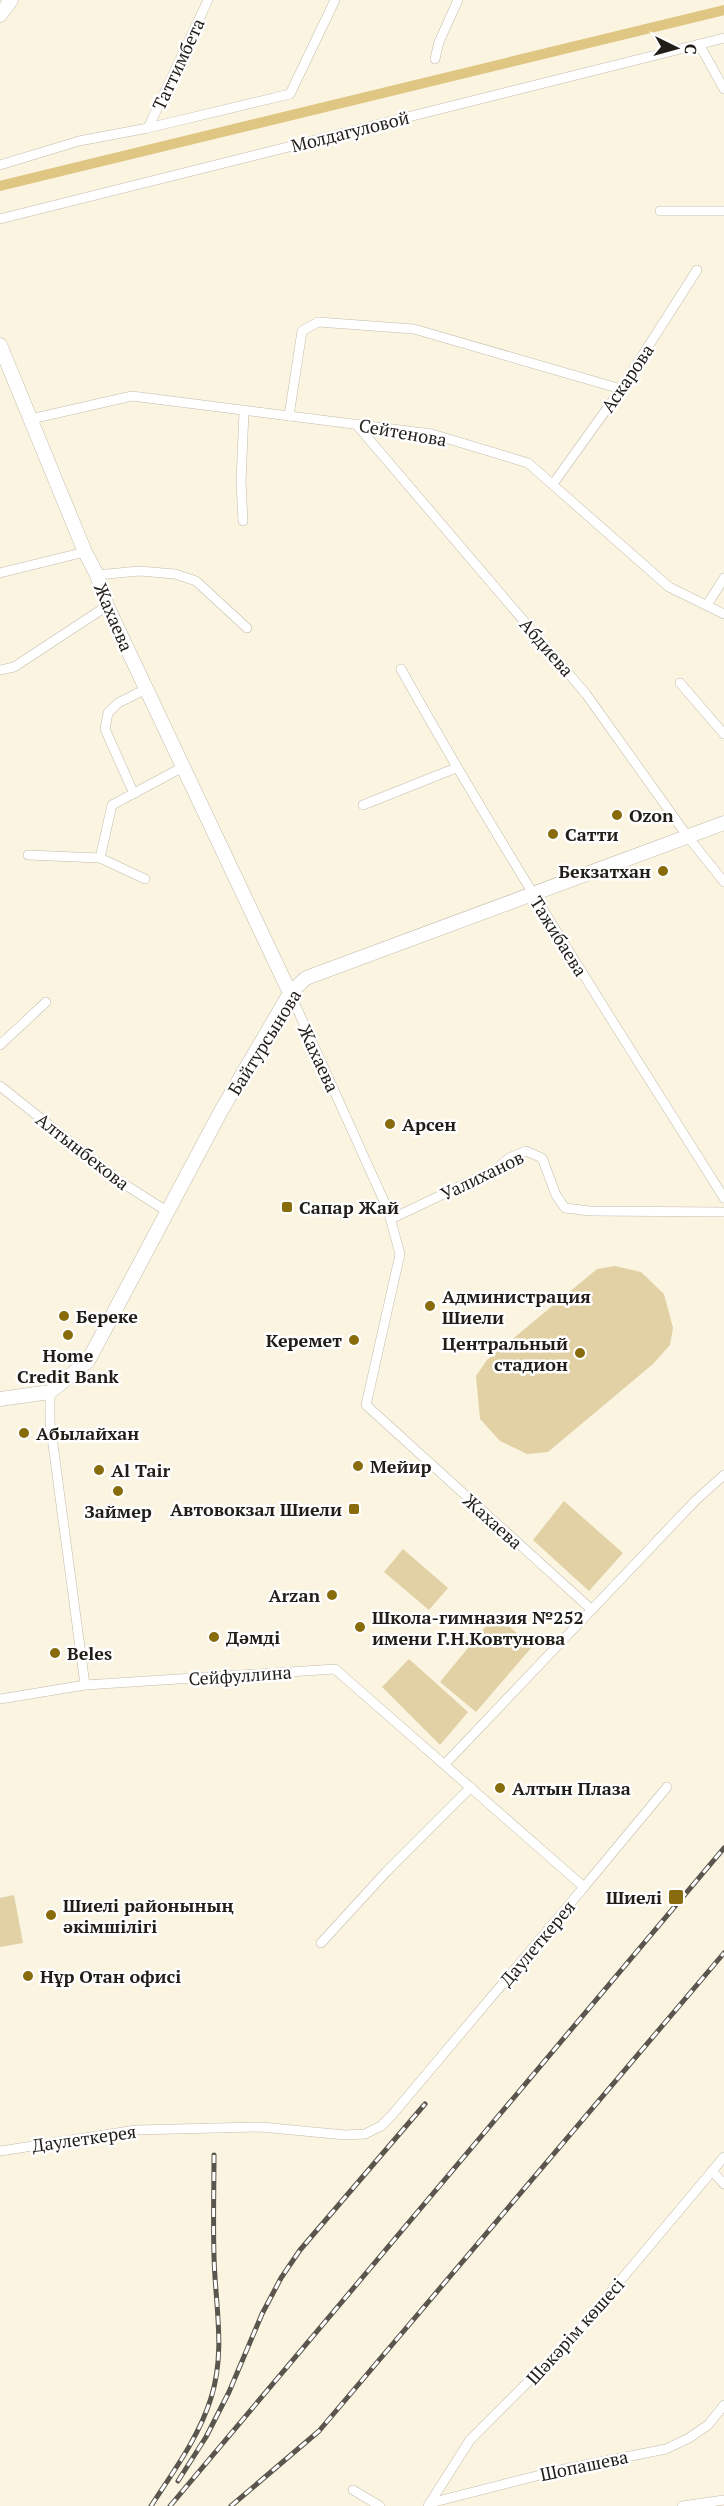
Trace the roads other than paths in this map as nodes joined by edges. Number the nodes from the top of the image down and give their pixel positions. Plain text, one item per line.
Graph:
1 (10, 0) edge
2 (208, 0) edge
3 (335, 0) edge
4 (458, 0) edge
5 (0, 15) edge
6 (724, 38) edge
7 (699, 44) junction
8 (435, 59) dead end
9 (724, 89) edge
10 (148, 128) junction
11 (0, 165) edge
12 (724, 210) edge
13 (660, 211) dead end
14 (0, 219) edge
15 (697, 270) dead end
16 (0, 345) edge
17 (621, 389) junction
18 (244, 411) junction
19 (289, 416) junction
20 (31, 419) junction
21 (356, 424) junction
22 (553, 484) junction
23 (243, 521) dead end
24 (85, 552) junction
25 (0, 573) edge
26 (97, 575) junction
27 (724, 578) edge
28 (707, 605) junction
29 (107, 606) junction
30 (724, 614) edge
31 (247, 628) dead end
32 (401, 669) dead end
33 (0, 670) edge
34 (680, 683) dead end
35 (146, 689) junction
36 (724, 735) edge
37 (183, 767) junction
38 (456, 768) junction
39 (134, 794) junction
40 (363, 805) dead end
41 (724, 823) edge
42 (687, 837) junction
43 (28, 855) dead end
44 (100, 858) junction
45 (145, 879) dead end
46 (724, 882) edge
47 (532, 894) junction
48 (290, 993) junction
49 (46, 1002) dead end
50 (0, 1045) edge
51 (0, 1086) edge
52 (724, 1198) edge
53 (168, 1212) junction
54 (724, 1212) edge
55 (391, 1219) junction
56 (50, 1392) junction
57 (0, 1399) edge
58 (724, 1475) edge
59 (592, 1610) junction
60 (85, 1685) junction
61 (0, 1699) edge
62 (445, 1764) junction
63 (667, 1786) dead end
64 (471, 1787) junction
65 (584, 1887) junction
66 (321, 1944) dead end
67 (0, 2151) edge
68 (724, 2157) edge
69 (712, 2171) junction
70 (724, 2184) edge
71 (724, 2405) edge
72 (353, 2490) dead end
73 (724, 2500) edge
74 (429, 2505) edge
75 (380, 2506) edge
76 (682, 2506) edge

1 - 5 main road
2 - 10 street, Таттимбета
3 - 10 street
4 - 8 street
6 - 7 street, Молдагуловой
7 - 9 street
7 - 14 street, Молдагуловой
10 - 11 street
12 - 13 street
15 - 17 street, Аскарова
16 - 20 main road, Жахаева
17 - 19 street
17 - 22 street, Аскарова
18 - 19 street, Сейтенова
18 - 20 street, Сейтенова
18 - 23 street
19 - 21 street, Сейтенова
20 - 24 main road, Жахаева
21 - 22 street, Сейтенова
21 - 42 street, Абдиева
22 - 28 street, Сейтенова
24 - 25 street
24 - 26 main road, Жахаева
26 - 29 main road, Жахаева
26 - 31 street
27 - 28 street
28 - 30 street, Сейтенова
29 - 33 street
29 - 35 main road, Жахаева
32 - 38 street, Тажибаева
34 - 36 street
35 - 37 main road, Жахаева
35 - 39 street
37 - 39 street
37 - 48 main road, Жахаева
38 - 40 street
38 - 47 street, Тажибаева
39 - 44 street
41 - 42 main road, Байтурсынова
42 - 46 street, Абдиева
42 - 47 main road, Байтурсынова
43 - 44 street
44 - 45 street
47 - 48 main road, Байтурсынова
47 - 52 street, Тажибаева
48 - 53 main road, Байтурсынова
48 - 55 street, Жахаева
49 - 50 street
51 - 53 street, Алтынбекова
53 - 56 main road, Байтурсынова
54 - 55 street, Уалиханов
55 - 59 street, Жахаева
56 - 57 main road
56 - 60 street
58 - 59 street
59 - 62 street
60 - 61 street, Сейфуллина
60 - 62 street, Сейфуллина
62 - 64 street, Даулеткерея
63 - 65 street
64 - 65 street, Даулеткерея
64 - 66 street
65 - 67 street, Даулеткерея
68 - 69 street, Шәкәрім көшесі
69 - 70 street
69 - 74 street, Шәкәрім көшесі
71 - 74 street, Шопашева
72 - 75 street
73 - 76 street

